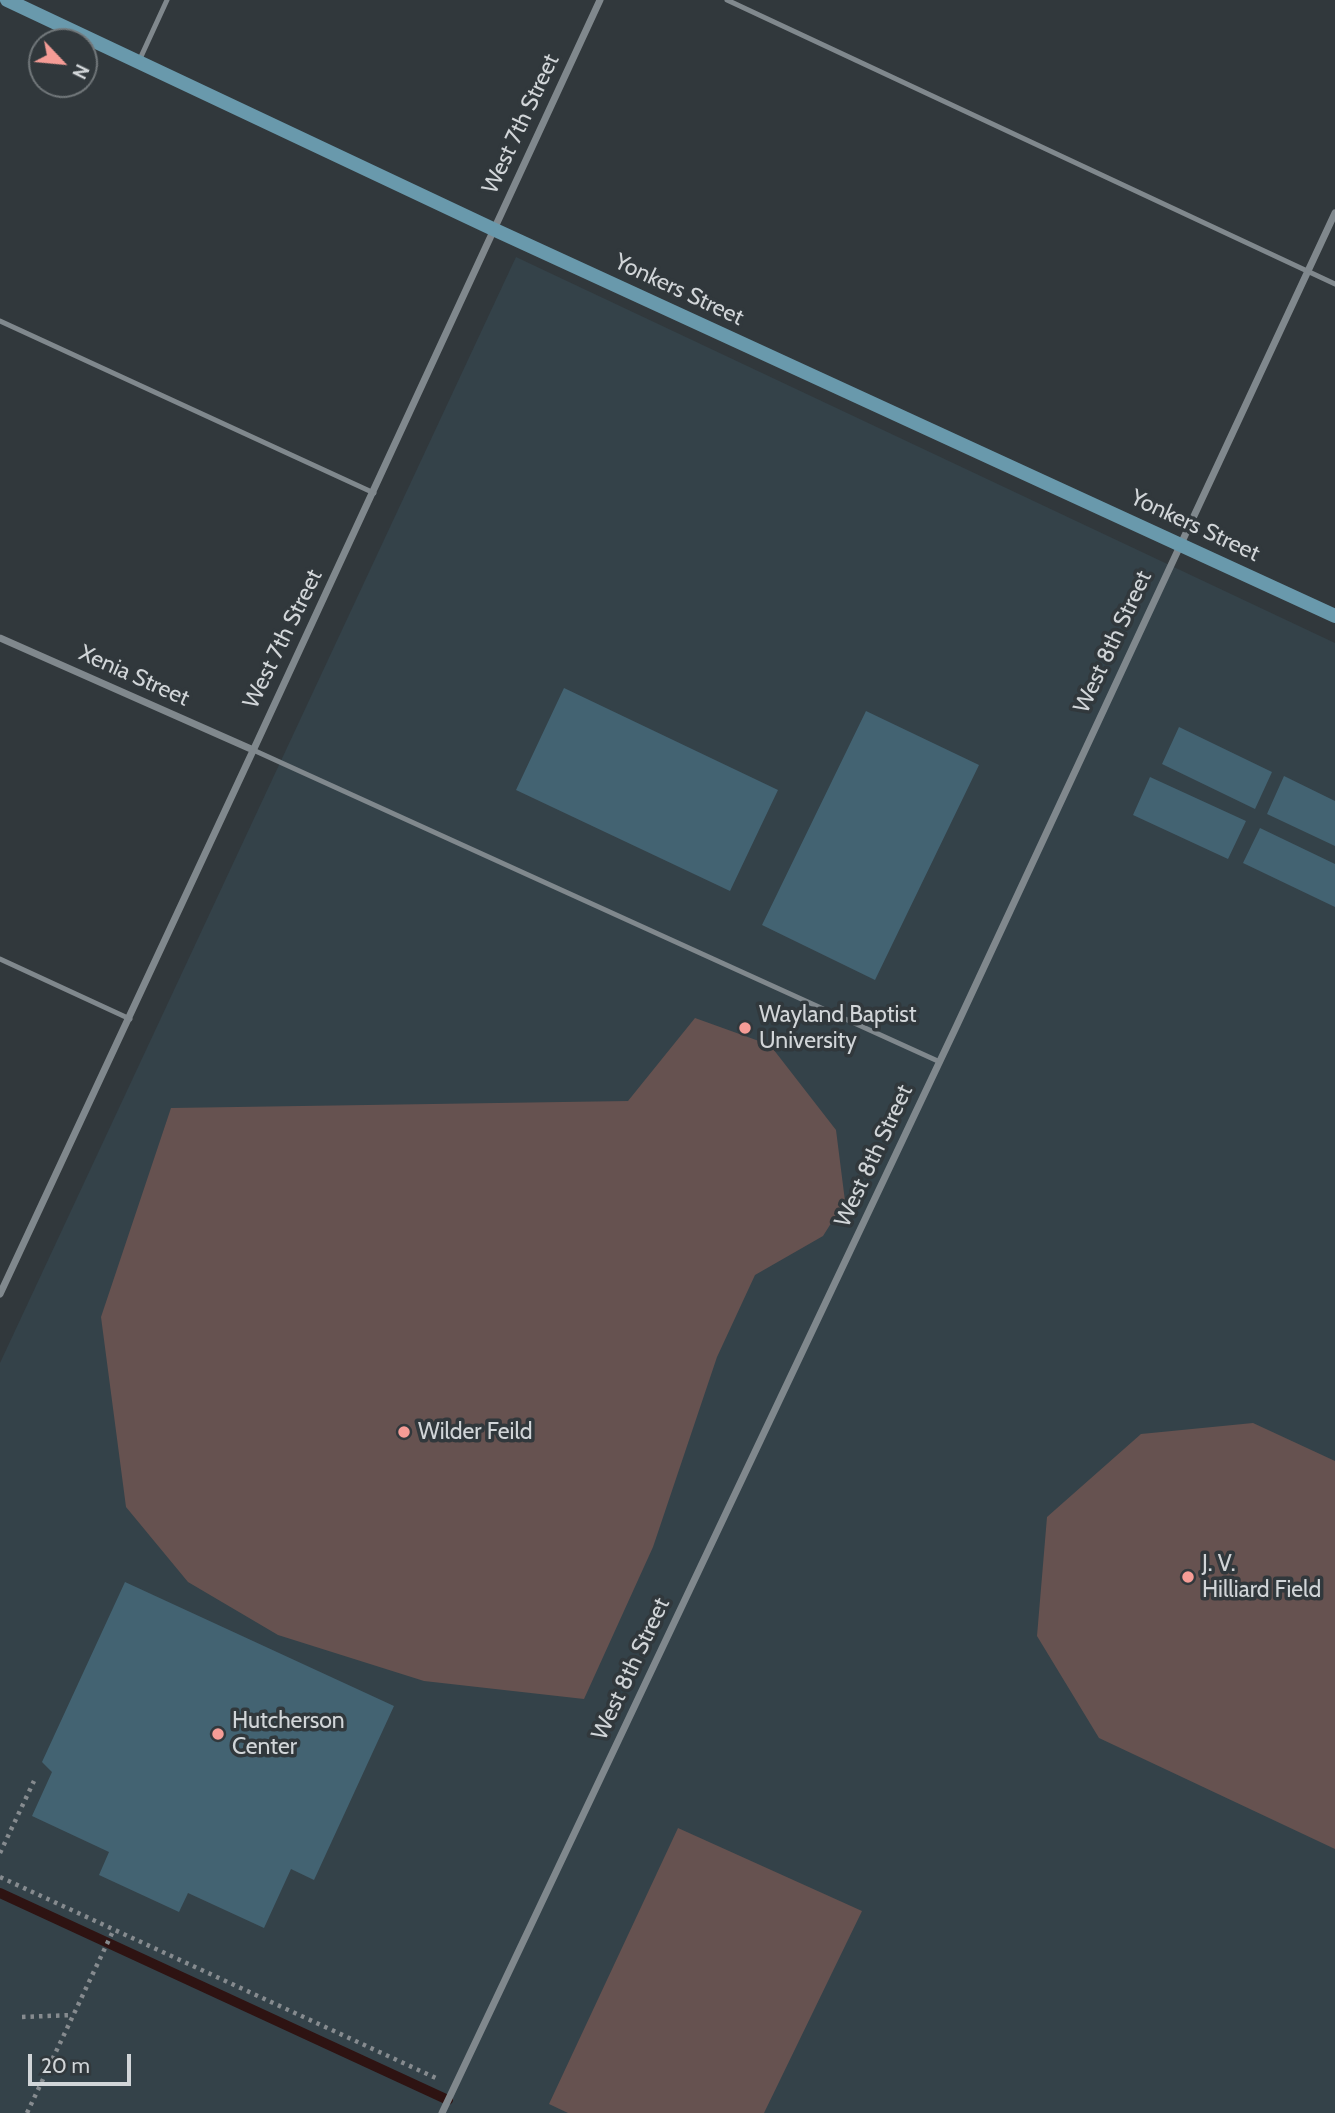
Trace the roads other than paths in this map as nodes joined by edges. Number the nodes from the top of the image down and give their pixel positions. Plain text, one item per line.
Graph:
1 (7, 0) edge
2 (167, 0) edge
3 (600, 0) edge
4 (727, 0) edge
5 (138, 62) junction
6 (1335, 213) edge
7 (493, 229) junction
8 (1308, 272) junction
9 (1335, 284) edge
10 (0, 321) edge
11 (374, 493) junction
12 (1180, 545) junction
13 (1335, 616) edge
14 (0, 638) edge
15 (251, 749) junction
16 (0, 959) edge
17 (130, 1018) junction
18 (940, 1062) junction
19 (0, 1294) edge
20 (442, 2113) edge

1 - 5 street, Yonkers Street
2 - 5 lane
3 - 7 street, West 7th Street
4 - 8 lane
5 - 7 street, Yonkers Street
6 - 8 street, West 8th Street
7 - 11 street, West 7th Street
7 - 12 street, Yonkers Street
8 - 9 lane
8 - 12 street, West 8th Street
10 - 11 lane
11 - 15 street, West 7th Street
12 - 13 street, Yonkers Street
12 - 18 street, West 8th Street
14 - 15 street, Xenia Street
15 - 17 street, West 7th Street
15 - 18 lane
16 - 17 lane
17 - 19 street, West 7th Street
18 - 20 street, West 8th Street

